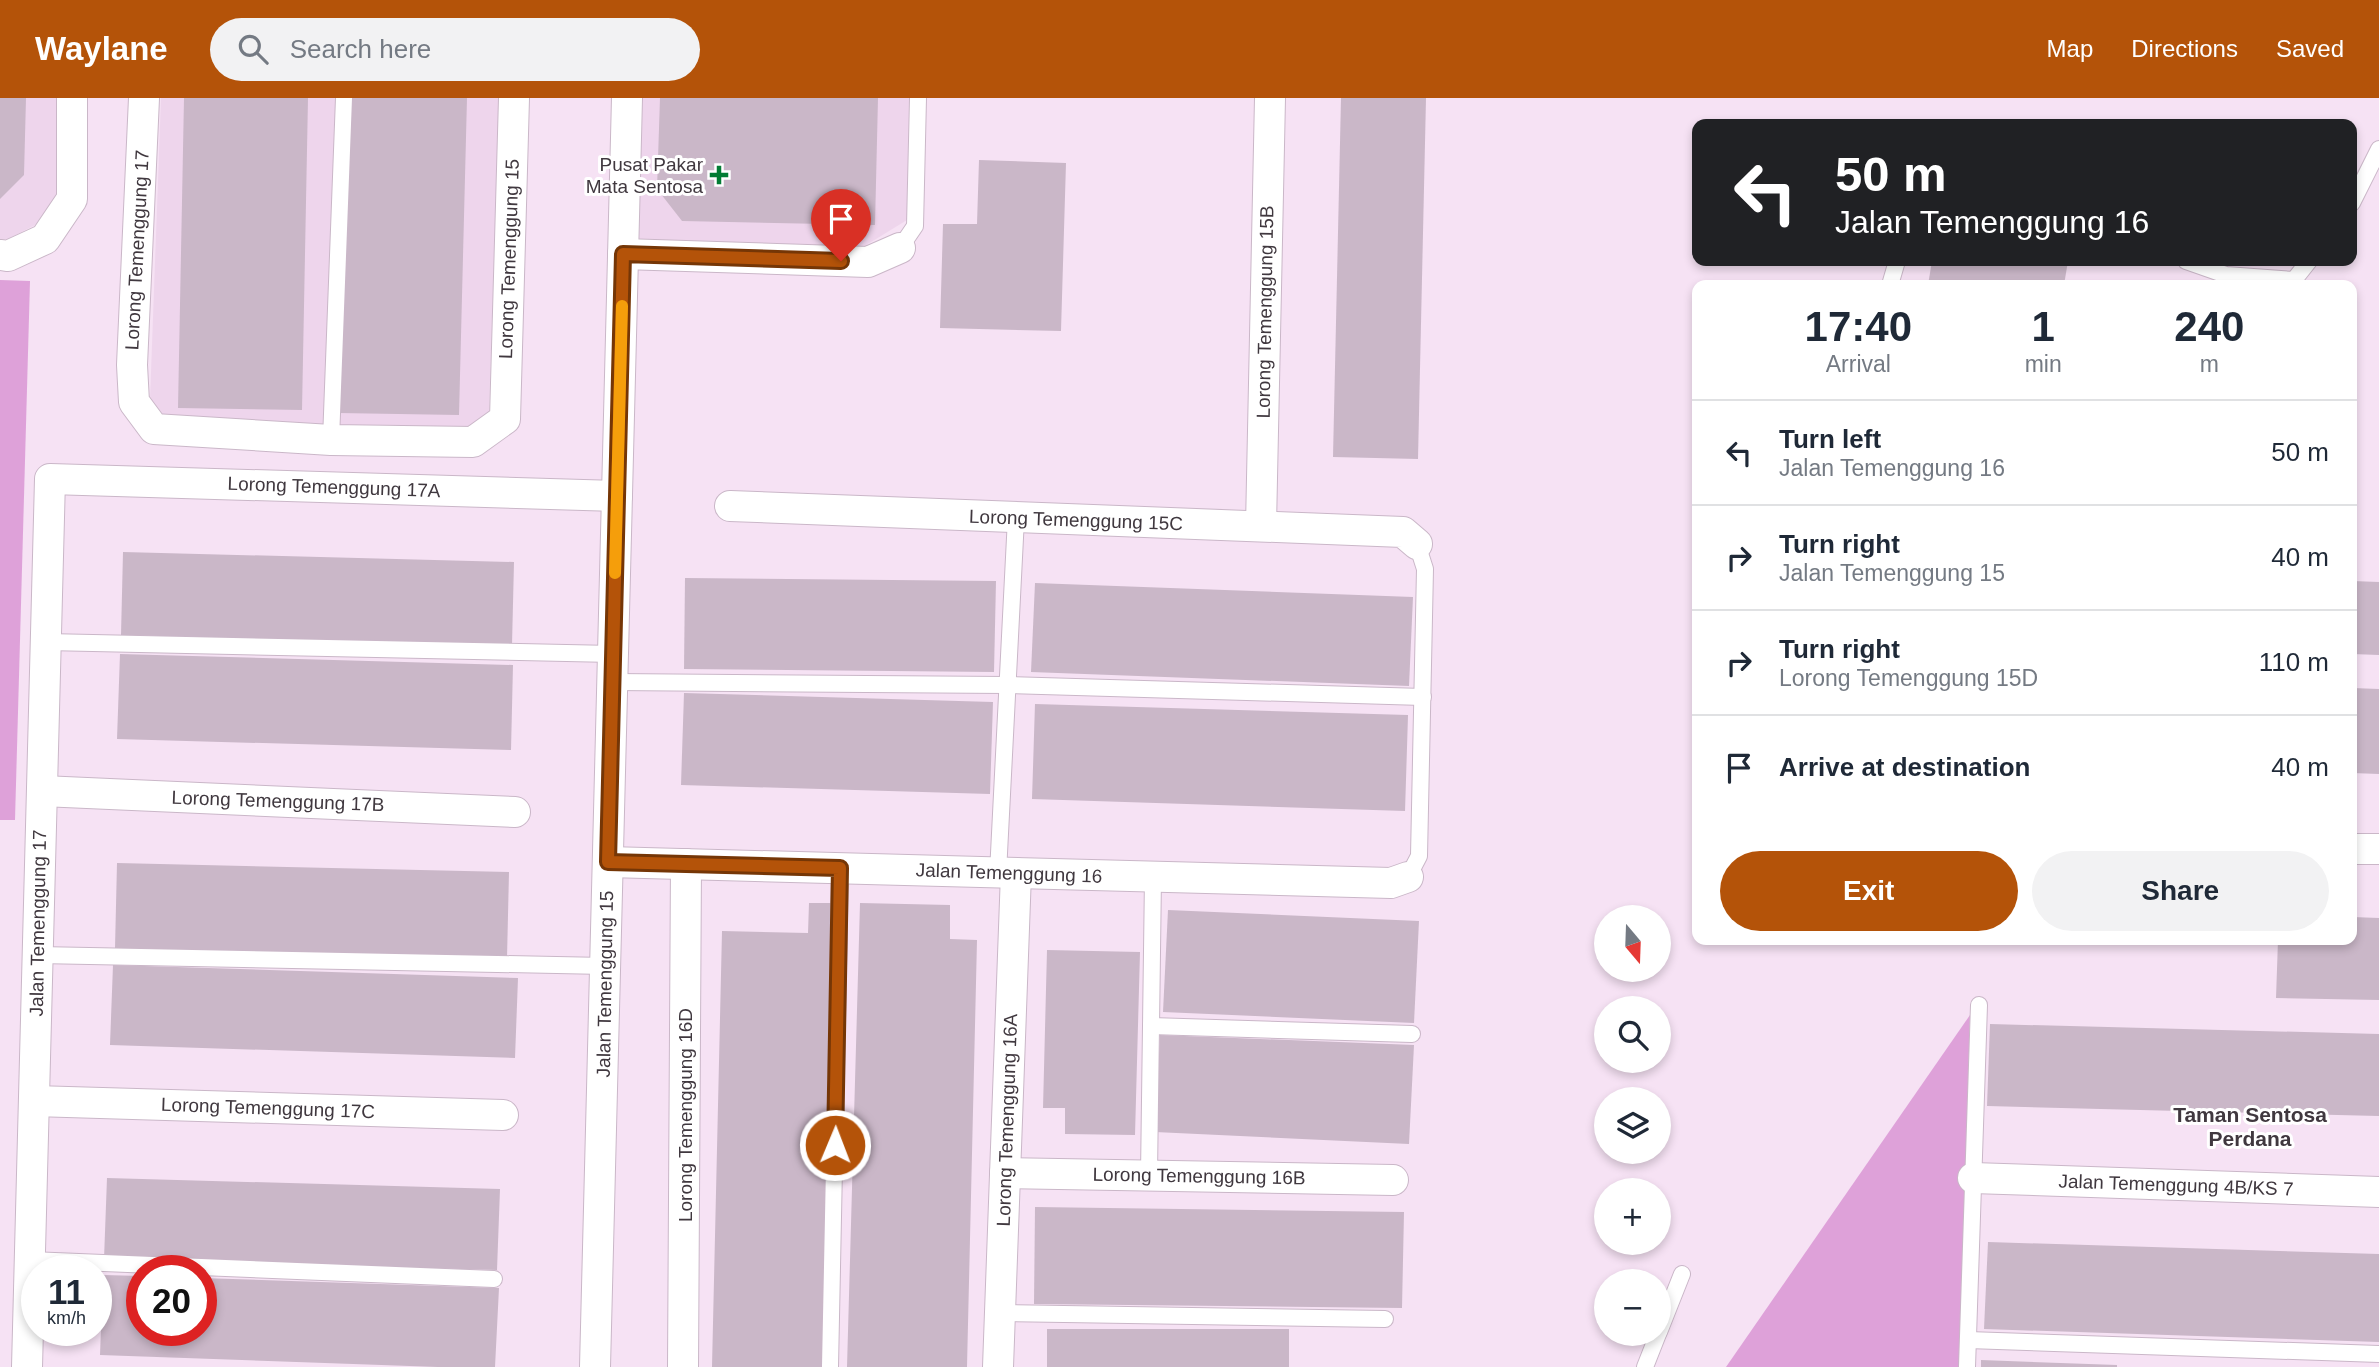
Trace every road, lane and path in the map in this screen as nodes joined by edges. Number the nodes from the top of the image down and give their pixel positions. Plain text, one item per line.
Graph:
1 (72, 98) edge
2 (144, 98) edge
3 (344, 98) edge
4 (514, 98) edge
5 (627, 98) edge
6 (918, 98) edge
7 (1270, 98) edge
8 (2379, 149) edge
9 (2357, 193) edge
10 (900, 248) joint
11 (623, 254) junction
12 (0, 255) edge
13 (2201, 266) edge
14 (2305, 266) edge
15 (2268, 280) edge
16 (2294, 280) edge
17 (331, 440) junction
18 (50, 479) joint
19 (617, 496) junction
20 (730, 506) dead end
21 (1016, 518) junction
22 (1261, 526) junction
23 (1417, 544) joint
24 (46, 642) junction
25 (613, 668) junction
26 (1006, 685) junction
27 (1423, 697) junction
28 (42, 791) junction
29 (515, 811) dead end
30 (2357, 849) edge
31 (2379, 849) edge
32 (608, 862) junction
33 (686, 864) junction
34 (840, 868) junction
35 (1007, 873) junction
36 (1153, 877) junction
37 (1408, 877) joint
38 (38, 955) junction
39 (605, 966) junction
40 (1979, 1005) dead end
41 (1150, 1026) junction
42 (1412, 1034) dead end
43 (34, 1101) junction
44 (503, 1115) dead end
45 (1005, 1172) junction
46 (1149, 1175) junction
47 (1973, 1178) junction
48 (1393, 1180) dead end
49 (2379, 1192) edge
50 (30, 1255) edge
51 (112, 1263) edge
52 (1682, 1274) dead end
53 (494, 1279) dead end
54 (1671, 1302) edge
55 (1000, 1313) junction
56 (1385, 1319) dead end
57 (1968, 1340) junction
58 (28, 1346) edge
59 (1654, 1346) edge
60 (2379, 1354) edge
61 (27, 1367) edge
62 (595, 1367) edge
63 (683, 1367) edge
64 (830, 1367) edge
65 (998, 1367) edge
66 (1645, 1367) edge
67 (1967, 1367) edge

1 - 12 street
2 - 17 street, Lorong Temenggung 17
3 - 17 lane
4 - 17 street, Lorong Temenggung 15
5 - 11 street, Jalan Temenggung 15
6 - 10 lane
7 - 22 street, Lorong Temenggung 15B
8 - 9 lane
10 - 11 street
11 - 19 street, Jalan Temenggung 15
13 - 15 lane
14 - 16 lane
18 - 19 street, Lorong Temenggung 17A
18 - 24 street, Jalan Temenggung 17
19 - 25 street, Jalan Temenggung 15
20 - 21 street, Lorong Temenggung 15C
21 - 22 street, Lorong Temenggung 15C
21 - 26 lane
22 - 23 street, Lorong Temenggung 15C
23 - 27 lane
24 - 25 lane
24 - 28 street, Jalan Temenggung 17
25 - 26 lane
25 - 32 street, Jalan Temenggung 15
26 - 27 lane
26 - 35 lane
27 - 37 lane
28 - 29 street, Lorong Temenggung 17B
28 - 38 street, Jalan Temenggung 17
30 - 31 street
32 - 33 street, Jalan Temenggung 16
32 - 39 street, Jalan Temenggung 15
33 - 34 street, Jalan Temenggung 16
33 - 63 street, Lorong Temenggung 16D
34 - 35 street, Jalan Temenggung 16
34 - 64 lane
35 - 36 street, Jalan Temenggung 16
35 - 45 street, Lorong Temenggung 16A
36 - 37 street, Jalan Temenggung 16
36 - 41 lane
38 - 39 lane
38 - 43 street, Jalan Temenggung 17
39 - 62 street, Jalan Temenggung 15
40 - 47 lane
41 - 42 lane
41 - 46 lane
43 - 44 street, Lorong Temenggung 17C
43 - 50 street, Jalan Temenggung 17
45 - 46 street, Lorong Temenggung 16B
45 - 55 street, Lorong Temenggung 16A
46 - 48 street, Lorong Temenggung 16B
47 - 49 street, Jalan Temenggung 4B/KS 7
47 - 57 lane
51 - 53 lane
52 - 54 lane
55 - 56 lane
55 - 65 street, Lorong Temenggung 16A
57 - 60 lane
57 - 67 lane
58 - 61 street, Jalan Temenggung 17
59 - 66 lane

